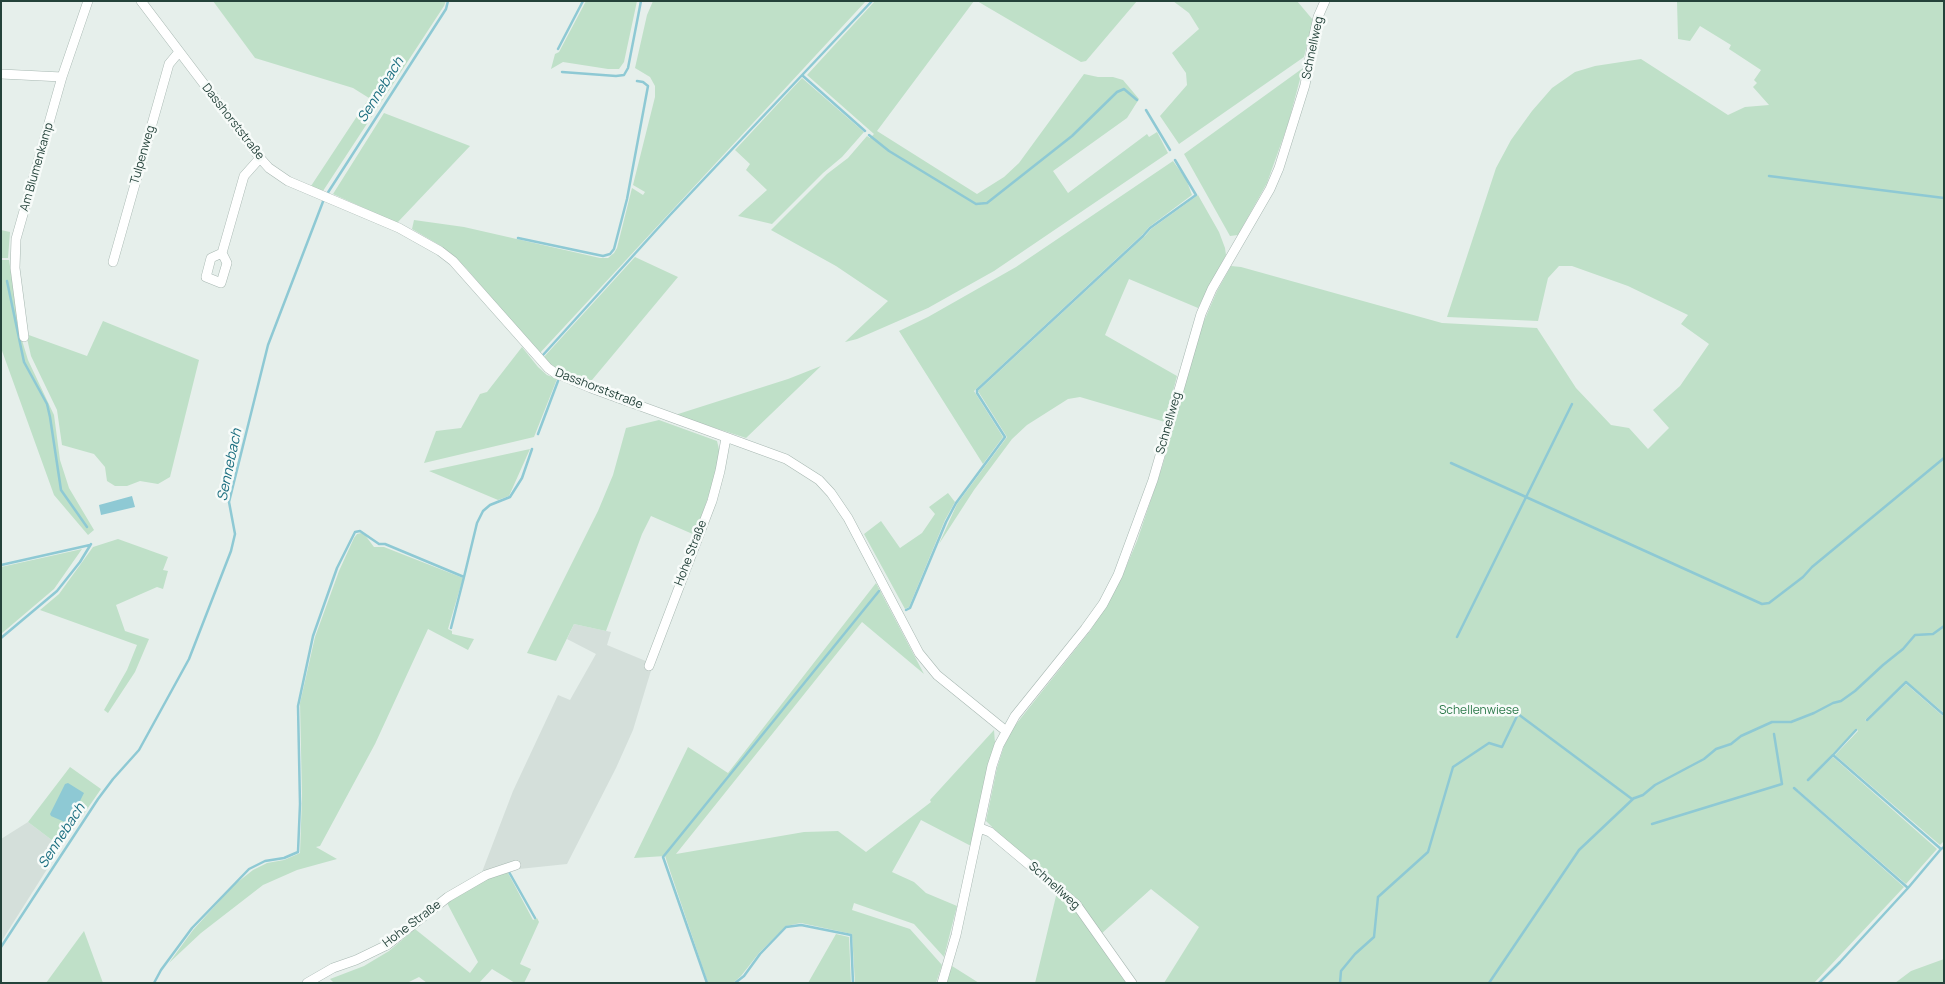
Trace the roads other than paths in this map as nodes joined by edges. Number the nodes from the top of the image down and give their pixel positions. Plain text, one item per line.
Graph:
1 (88, 1) edge
2 (141, 1) edge
3 (1325, 1) edge
4 (179, 52) junction
5 (1, 74) edge
6 (62, 77) junction
7 (260, 158) junction
8 (222, 253) dead end
9 (113, 262) dead end
10 (24, 337) dead end
11 (726, 438) junction
12 (649, 666) dead end
13 (1006, 731) junction
14 (980, 828) junction
15 (516, 865) dead end
16 (307, 983) edge
17 (942, 983) edge
18 (1132, 983) edge

1 - 6 street, Am Blumenkamp
2 - 4 street, Dasshorststraße
3 - 13 street, Schnellweg
4 - 7 street, Dasshorststraße
4 - 9 street, Tulpenweg
5 - 6 street
6 - 10 street, Am Blumenkamp
7 - 8 street
7 - 11 street, Dasshorststraße
11 - 12 street, Hohe Straße
11 - 13 street, Dasshorststraße
13 - 14 street, Schnellweg
14 - 17 street, Schnellweg
14 - 18 street, Schnellweg
15 - 16 street, Hohe Straße

